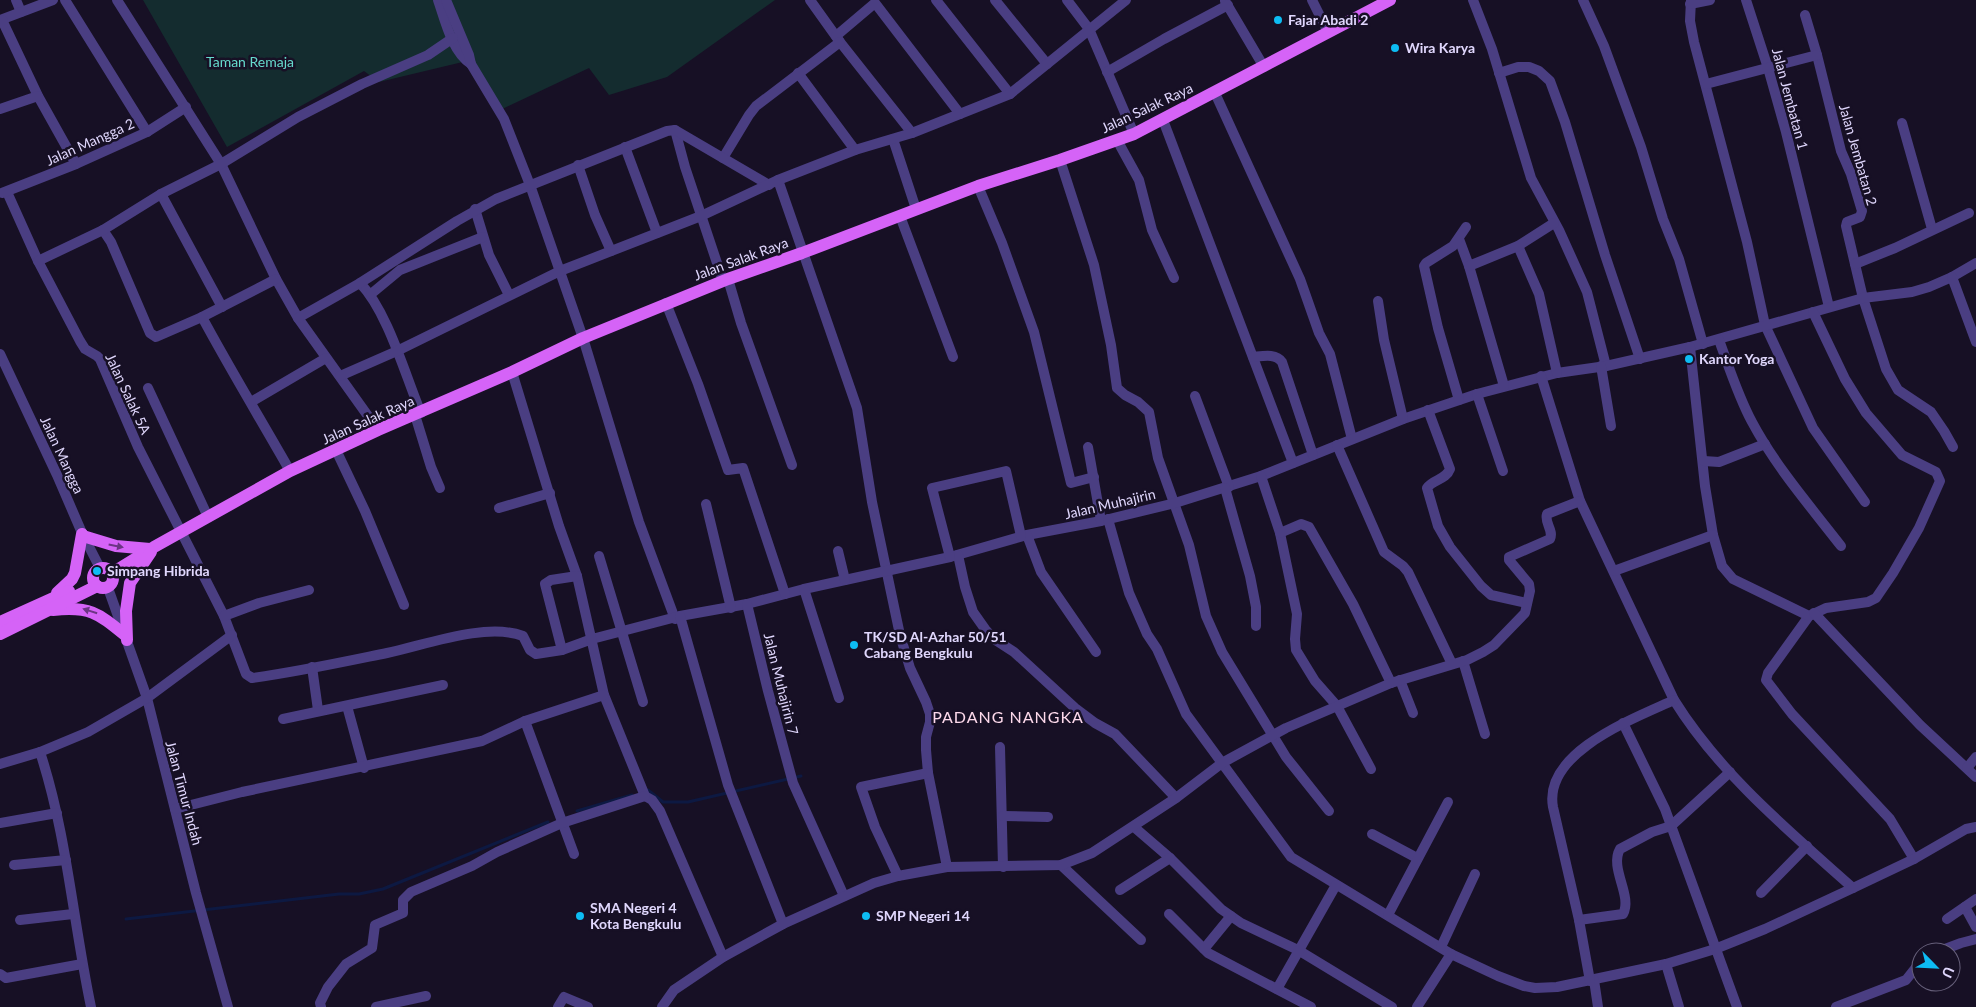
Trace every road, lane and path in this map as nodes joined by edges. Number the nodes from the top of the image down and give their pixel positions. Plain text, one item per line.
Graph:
1 (16, 0) edge
2 (53, 0) edge
3 (65, 0) edge
4 (118, 0) edge
5 (438, 0) edge
6 (446, 0) edge
7 (810, 0) edge
8 (936, 0) edge
9 (995, 0) edge
10 (1067, 0) edge
11 (1126, 0) edge
12 (1312, 0) edge
13 (1390, 0) edge
14 (1473, 0) edge
15 (1583, 0) edge
16 (1710, 0) edge
17 (1746, 0) edge
18 (876, 1) edge
19 (1691, 2) edge
20 (1226, 3) edge
21 (22, 12) junction
22 (1805, 15) dead end
23 (1, 20) edge
24 (1089, 29) junction
25 (1328, 32) junction
26 (453, 38) junction
27 (838, 39) junction
28 (1817, 55) junction
29 (471, 64) junction
30 (1047, 64) junction
31 (1264, 67) junction
32 (1768, 68) junction
33 (1107, 72) junction
34 (798, 73) junction
35 (1499, 73) junction
36 (1706, 84) junction
37 (1215, 93) junction
38 (1010, 94) junction
39 (38, 96) junction
40 (186, 107) junction
41 (0, 109) edge
42 (960, 114) junction
43 (1163, 120) junction
44 (1902, 123) dead end
45 (675, 130) junction
46 (147, 132) junction
47 (912, 133) junction
48 (1134, 134) junction
49 (893, 139) junction
50 (1117, 140) junction
51 (625, 147) junction
52 (855, 150) junction
53 (723, 158) junction
54 (1060, 160) junction
55 (76, 164) junction
56 (221, 164) junction
57 (578, 165) junction
58 (773, 183) junction
59 (530, 185) junction
60 (978, 186) junction
61 (3, 192) edge
62 (161, 194) junction
63 (475, 209) junction
64 (916, 209) junction
65 (1969, 212) dead end
66 (701, 216) junction
67 (900, 216) junction
68 (1554, 223) junction
69 (1466, 227) dead end
70 (1932, 229) junction
71 (103, 230) junction
72 (657, 233) junction
73 (483, 237) junction
74 (1458, 239) junction
75 (1518, 246) junction
76 (611, 251) junction
77 (802, 254) junction
78 (38, 261) junction
79 (1976, 263) edge
80 (1855, 264) junction
81 (1469, 266) junction
82 (560, 271) junction
83 (1952, 277) junction
84 (1174, 278) dead end
85 (276, 279) junction
86 (725, 280) junction
87 (360, 283) junction
88 (371, 294) junction
89 (509, 295) junction
90 (1863, 298) junction
91 (1378, 301) dead end
92 (666, 303) junction
93 (222, 307) junction
94 (1829, 307) junction
95 (1813, 312) junction
96 (202, 317) junction
97 (298, 318) junction
98 (1765, 325) junction
99 (583, 338) junction
100 (1719, 340) junction
101 (1976, 342) edge
102 (1703, 344) junction
103 (1690, 348) junction
104 (397, 351) junction
105 (0, 354) edge
106 (953, 357) dead end
107 (1253, 357) junction
108 (326, 358) junction
109 (1640, 359) junction
110 (1604, 366) junction
111 (512, 372) junction
112 (1557, 373) junction
113 (340, 376) junction
114 (1541, 376) junction
115 (1504, 386) junction
116 (148, 388) dead end
117 (1477, 394) junction
118 (1195, 396) dead end
119 (1459, 400) junction
120 (251, 402) junction
121 (1428, 410) junction
122 (418, 414) junction
123 (1403, 419) junction
124 (1611, 426) dead end
125 (378, 430) junction
126 (1352, 439) junction
127 (1765, 444) junction
128 (1337, 445) junction
129 (1088, 447) dead end
130 (1953, 447) dead end
131 (336, 450) junction
132 (1313, 455) junction
133 (1704, 461) junction
134 (1293, 464) junction
135 (792, 465) dead end
136 (1503, 471) dead end
137 (290, 472) junction
138 (1262, 476) junction
139 (1094, 477) junction
140 (440, 488) dead end
141 (1227, 488) junction
142 (550, 493) junction
143 (1580, 501) junction
144 (1865, 502) dead end
145 (1175, 503) junction
146 (706, 504) dead end
147 (500, 508) dead end
148 (208, 517) junction
149 (1105, 520) junction
150 (181, 532) junction
151 (1280, 533) junction
152 (83, 535) junction
153 (1024, 535) junction
154 (1713, 535) junction
155 (1841, 546) dead end
156 (152, 548) junction
157 (838, 551) dead end
158 (600, 556) dead end
159 (954, 556) junction
160 (106, 570) junction
161 (1614, 571) junction
162 (887, 572) junction
163 (577, 576) junction
164 (845, 580) junction
165 (99, 585) junction
166 (804, 589) junction
167 (309, 590) dead end
168 (785, 594) junction
169 (1527, 603) junction
170 (747, 604) junction
171 (48, 605) junction
172 (404, 605) dead end
173 (731, 608) junction
174 (1811, 614) junction
175 (224, 616) junction
176 (677, 618) junction
177 (0, 622) edge
178 (1256, 626) dead end
179 (623, 632) junction
180 (0, 634) edge
181 (232, 635) junction
182 (126, 638) junction
183 (592, 639) junction
184 (562, 650) junction
185 (1096, 652) dead end
186 (1463, 661) junction
187 (1452, 664) junction
188 (312, 667) junction
189 (1396, 682) junction
190 (444, 685) dead end
191 (604, 695) junction
192 (147, 698) junction
193 (839, 698) dead end
194 (1674, 700) junction
195 (643, 702) dead end
196 (347, 706) junction
197 (1337, 706) junction
198 (318, 710) junction
199 (1413, 713) dead end
200 (283, 719) dead end
201 (525, 721) junction
202 (1623, 723) junction
203 (1485, 734) dead end
204 (1274, 736) junction
205 (1000, 747) dead end
206 (40, 752) junction
207 (1976, 757) edge
208 (1222, 763) junction
209 (0, 764) edge
210 (364, 768) junction
211 (1967, 768) junction
212 (1370, 769) dead end
213 (1730, 772) junction
214 (928, 773) junction
215 (1976, 777) edge
216 (645, 794) junction
217 (1176, 798) junction
218 (1448, 802) dead end
219 (174, 809) junction
220 (1329, 811) dead end
221 (57, 813) junction
222 (1002, 816) junction
223 (1048, 817) dead end
224 (0, 823) edge
225 (562, 824) junction
226 (1671, 826) junction
227 (1134, 827) junction
228 (1976, 827) edge
229 (1372, 834) dead end
230 (1807, 846) junction
231 (574, 854) dead end
232 (1170, 858) junction
233 (1417, 858) junction
234 (1914, 859) junction
235 (66, 860) junction
236 (14, 865) dead end
237 (1061, 865) junction
238 (1004, 867) junction
239 (948, 868) junction
240 (1475, 874) dead end
241 (898, 876) junction
242 (1336, 884) junction
243 (1853, 888) junction
244 (1120, 890) dead end
245 (1761, 893) dead end
246 (844, 896) junction
247 (1976, 899) edge
248 (1965, 907) junction
249 (73, 914) junction
250 (1169, 914) dead end
251 (1388, 915) junction
252 (1231, 916) junction
253 (1947, 919) dead end
254 (20, 920) dead end
255 (1579, 920) junction
256 (783, 924) junction
257 (1976, 926) edge
258 (1976, 939) edge
259 (1141, 940) dead end
260 (1961, 942) edge
261 (1441, 947) junction
262 (1204, 949) junction
263 (1715, 949) junction
264 (1298, 950) junction
265 (1451, 954) junction
266 (723, 957) junction
267 (82, 964) junction
268 (1666, 964) junction
269 (1911, 973) edge
270 (0, 974) edge
271 (1592, 980) junction
272 (1278, 989) junction
273 (426, 996) dead end
274 (91, 1007) edge
275 (228, 1007) edge
276 (321, 1007) edge
277 (378, 1007) edge
278 (558, 1007) edge
279 (588, 1007) edge
280 (662, 1007) edge
281 (1311, 1007) edge
282 (1392, 1007) edge
283 (1417, 1007) edge
284 (1598, 1007) edge
285 (1679, 1007) edge
286 (1737, 1007) edge
287 (1836, 1007) edge

1 - 21 street
2 - 21 street
3 - 46 street
4 - 40 street
5 - 26 street
6 - 29 street
7 - 27 street
8 - 38 street
9 - 30 street
10 - 24 street
11 - 24 street
12 - 25 street
13 - 25 main road, Jalan Salak Raya
14 - 35 street
15 - 102 street
16 - 19 street
17 - 32 street, Jalan Jembatan 1
18 - 27 street
18 - 42 street
19 - 36 street
20 - 31 street
20 - 33 street
21 - 23 street
22 - 28 street
23 - 39 street
24 - 30 street
24 - 33 street
25 - 31 main road, Jalan Salak Raya
26 - 29 street
26 - 56 street
27 - 34 street
27 - 47 street
28 - 32 street
28 - 80 street, Jalan Jembatan 2
29 - 59 street
30 - 38 street
31 - 37 main road, Jalan Salak Raya
32 - 36 street
32 - 94 street, Jalan Jembatan 1
33 - 48 street
34 - 52 street
34 - 53 street
35 - 68 street
35 - 109 street
36 - 98 street
37 - 43 main road, Jalan Salak Raya
37 - 126 street
38 - 42 street
39 - 41 street
39 - 55 street
40 - 46 street, Jalan Mangga 2
40 - 56 street
42 - 47 street
43 - 48 main road, Jalan Salak Raya
43 - 107 street
44 - 70 street
45 - 51 street
45 - 53 street
45 - 66 street
46 - 55 street, Jalan Mangga 2
47 - 49 street
48 - 50 main road, Jalan Salak Raya
49 - 52 street
49 - 64 street
50 - 54 main road, Jalan Salak Raya
50 - 84 street
51 - 57 street
51 - 72 street
52 - 58 street
53 - 58 street
54 - 60 main road, Jalan Salak Raya
54 - 145 street
55 - 61 street, Jalan Mangga 2
56 - 62 street
56 - 85 street
57 - 59 street
57 - 76 street
58 - 66 street
58 - 77 street
59 - 63 street
59 - 82 street
60 - 64 main road, Jalan Salak Raya
60 - 139 street
61 - 78 street, Jalan Salak 5A
62 - 71 street
62 - 93 street
63 - 73 street
63 - 87 street
64 - 67 main road, Jalan Salak Raya
65 - 70 street
66 - 72 street
66 - 86 street
67 - 77 main road, Jalan Salak Raya
67 - 106 street
68 - 75 street
68 - 110 street
69 - 74 street
70 - 80 street
71 - 78 street
71 - 96 street
72 - 76 street
73 - 88 street
73 - 89 street
74 - 81 street
74 - 119 street
75 - 81 street
75 - 112 street
76 - 82 street
77 - 86 main road, Jalan Salak Raya
77 - 162 street
78 - 150 street, Jalan Salak 5A
79 - 83 street, Jalan Muhajirin
80 - 90 street
81 - 115 street
82 - 89 street
82 - 99 street
83 - 90 street, Jalan Muhajirin
83 - 101 street
85 - 93 street
85 - 97 street
86 - 92 main road, Jalan Salak Raya
86 - 135 street
87 - 88 street
87 - 97 street
88 - 104 street
89 - 104 street
90 - 94 street, Jalan Muhajirin
90 - 130 street
91 - 123 street
92 - 99 main road, Jalan Salak Raya
92 - 168 street
93 - 96 street
94 - 95 street, Jalan Muhajirin
95 - 98 street, Jalan Muhajirin
95 - 174 street
96 - 120 street
97 - 108 street
98 - 100 street, Jalan Muhajirin
98 - 144 street
99 - 111 main road, Jalan Salak Raya
99 - 176 street
100 - 102 street, Jalan Muhajirin
100 - 127 street
102 - 103 street, Jalan Muhajirin
103 - 109 street, Jalan Muhajirin
103 - 133 street
104 - 113 street
104 - 122 street
105 - 152 street, Jalan Mangga
107 - 132 street
107 - 134 street
108 - 113 street
108 - 120 street
109 - 110 street, Jalan Muhajirin
110 - 112 street, Jalan Muhajirin
110 - 124 street
111 - 122 main road, Jalan Salak Raya
111 - 142 street
112 - 114 street, Jalan Muhajirin
113 - 125 street
114 - 115 street, Jalan Muhajirin
114 - 143 street
115 - 117 street, Jalan Muhajirin
116 - 148 street
117 - 119 street, Jalan Muhajirin
117 - 136 street
118 - 141 street
119 - 121 street, Jalan Muhajirin
120 - 137 street
121 - 123 street, Jalan Muhajirin
121 - 169 street
122 - 125 main road, Jalan Salak Raya
122 - 140 street
123 - 126 street, Jalan Muhajirin
125 - 131 main road, Jalan Salak Raya
126 - 128 street, Jalan Muhajirin
127 - 133 street
127 - 155 street
128 - 132 street, Jalan Muhajirin
128 - 187 street
129 - 139 street
131 - 137 main road, Jalan Salak Raya
131 - 172 street
132 - 134 street, Jalan Muhajirin
133 - 154 street
134 - 138 street, Jalan Muhajirin
137 - 148 main road, Jalan Salak Raya
138 - 141 street, Jalan Muhajirin
138 - 151 street
139 - 149 street
141 - 145 street, Jalan Muhajirin
141 - 178 street
142 - 147 street
142 - 163 street
143 - 161 street
143 - 169 street
145 - 149 street, Jalan Muhajirin
145 - 204 street
146 - 173 street
148 - 150 main road, Jalan Salak Raya
149 - 153 street, Jalan Muhajirin
149 - 208 street
150 - 156 main road, Jalan Salak Raya
150 - 175 street, Jalan Salak 5A
151 - 189 street
151 - 197 street
152 -> 156 main road
152 - 160 street, Jalan Mangga
152 - 171 main road
153 - 159 street, Jalan Muhajirin
153 - 159 street
153 - 185 street
154 - 161 street
154 - 174 street
156 - 160 main road, Jalan Salak Raya
156 - 182 main road
157 - 164 street
158 - 179 street
159 - 162 street, Jalan Muhajirin
159 - 217 street
160 - 165 main road
160 - 165 main road
161 - 194 street
162 - 164 street, Jalan Muhajirin
162 - 214 street
163 - 183 street
163 - 184 street
164 - 166 street, Jalan Muhajirin
165 - 171 main road
165 - 182 street, Jalan Timur Indah
166 - 168 street, Jalan Muhajirin
166 - 193 street
167 - 175 street
168 - 170 street, Jalan Muhajirin
169 - 186 street
170 - 173 street, Jalan Muhajirin
170 - 246 street, Jalan Muhajirin 7
171 - 177 main road
171 - 180 main road
182 -> 171 main road
173 - 176 street, Jalan Muhajirin
174 - 211 street
174 - 234 street
175 - 181 street, Jalan Salak 5A
176 - 179 street, Jalan Muhajirin
176 - 256 street
179 - 183 street, Jalan Muhajirin
179 - 195 street
181 - 188 street, Jalan Salak 5A
181 - 192 street
182 - 192 street, Jalan Timur Indah
183 - 184 street, Jalan Muhajirin
183 - 191 street
184 - 188 street, Jalan Muhajirin
186 - 187 street
186 - 203 street
187 - 189 street
188 - 198 street
189 - 197 street
189 - 199 street
190 - 196 street
191 - 201 street
191 - 216 street
192 - 206 street
192 - 219 street, Jalan Timur Indah
194 - 202 street
194 - 213 street
196 - 198 street
196 - 210 street
197 - 204 street
197 - 212 street
198 - 200 street
201 - 210 street
201 - 225 street
202 - 226 street
202 - 255 street
204 - 208 street
204 - 220 street
205 - 222 street
206 - 209 street
206 - 221 street
207 - 211 street
208 - 217 street
208 - 242 street
210 - 219 street
211 - 215 street
213 - 226 street
213 - 230 street
214 - 239 street
214 - 241 street
216 - 225 street
216 - 266 street
217 - 227 street
218 - 233 street
219 - 275 street, Jalan Timur Indah
221 - 224 street
221 - 235 street
222 - 223 street
222 - 238 street
225 - 231 street
225 - 276 street
226 - 255 street
226 - 263 street
227 - 232 street
227 - 237 street
228 - 234 street
229 - 233 street
230 - 243 street
230 - 245 street
232 - 244 street
232 - 252 street
233 - 251 street
234 - 243 street
235 - 236 street
235 - 249 street
237 - 238 street
237 - 259 street
238 - 239 street
239 - 241 street
240 - 261 street
241 - 246 street
242 - 251 street
242 - 264 street
243 - 263 street
246 - 256 street
247 - 248 street
248 - 253 street
248 - 257 street
249 - 254 street
249 - 267 street
250 - 262 street
251 - 261 street
252 - 262 street
252 - 264 street
255 - 271 street
256 - 266 street
258 - 260 street
261 - 265 street
262 - 272 street
263 - 268 street
263 - 286 street
264 - 272 street
264 - 282 street
265 - 271 street
265 - 283 street
266 - 280 street
267 - 270 street
267 - 274 street
268 - 271 street
268 - 285 street
269 - 287 street
271 - 284 street
272 - 281 street
273 - 277 street
278 - 279 street

